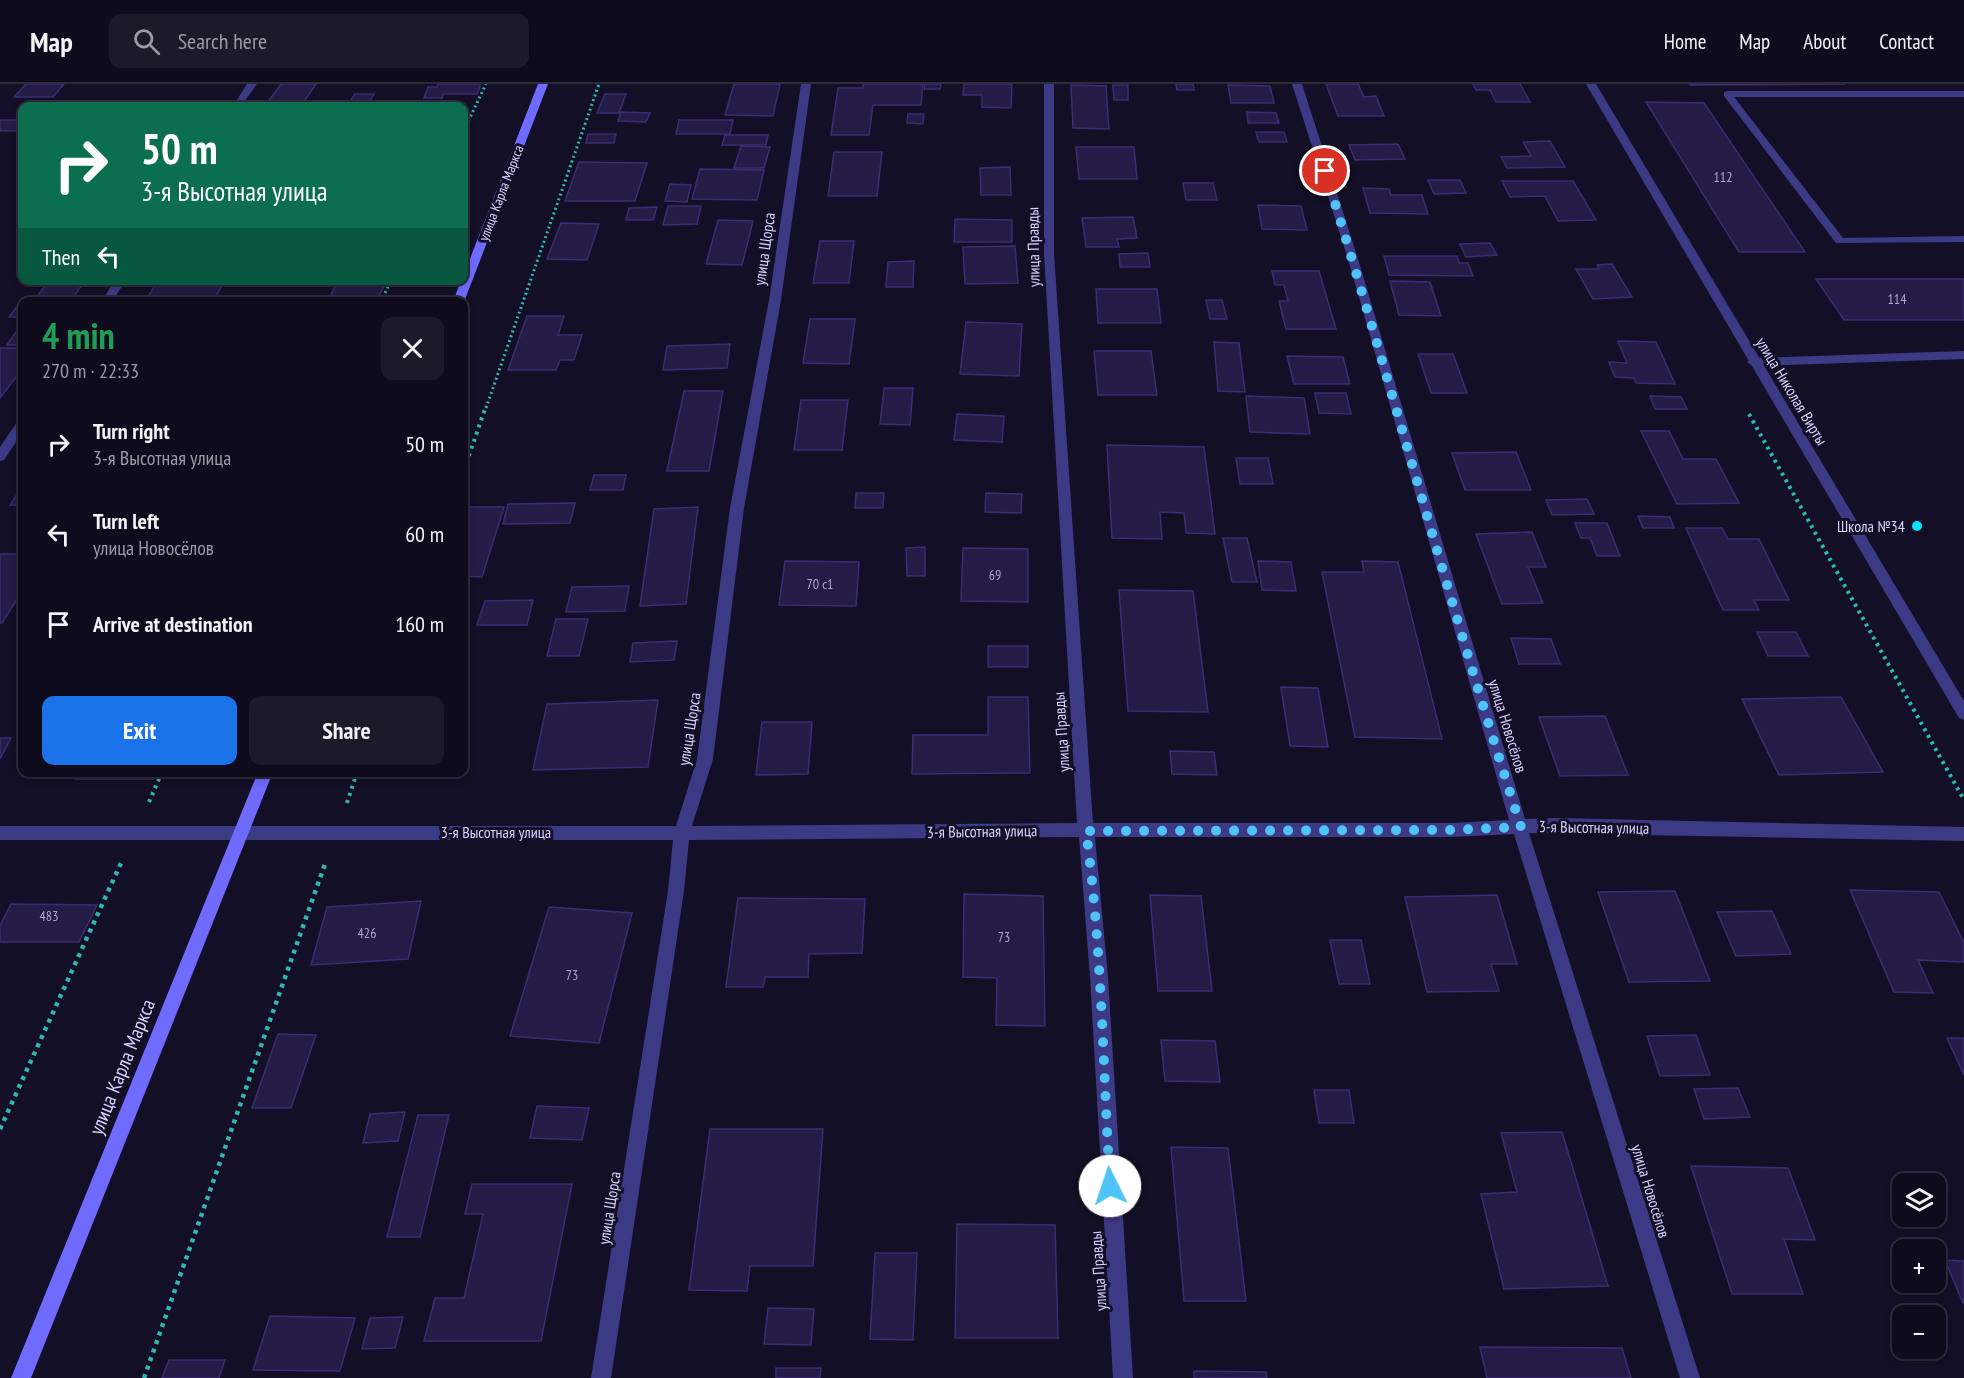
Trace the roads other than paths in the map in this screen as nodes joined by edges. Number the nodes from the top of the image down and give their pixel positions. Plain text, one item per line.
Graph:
1 (252, 84) edge
2 (543, 84) edge
3 (806, 84) edge
4 (1049, 84) edge
5 (1296, 84) edge
6 (1591, 84) edge
7 (1964, 94) edge
8 (240, 102) edge
9 (1964, 239) edge
10 (468, 276) edge
11 (1964, 355) edge
12 (1753, 362) junction
13 (18, 430) edge
14 (0, 457) edge
15 (1964, 714) edge
16 (264, 777) edge
17 (1521, 827) junction
18 (1086, 831) junction
19 (242, 832) junction
20 (0, 833) edge
21 (682, 833) junction
22 (1964, 834) edge
23 (21, 1378) edge
24 (601, 1378) edge
25 (1123, 1378) edge
26 (1690, 1378) edge

1 - 8 street
2 - 10 main road, улица Карла Маркса
3 - 21 street, улица Щорса
4 - 18 street, улица Правды
5 - 17 street, улица Новосёлов
6 - 12 street, улица Николая Вирты
7 - 9 street
11 - 12 street
12 - 15 street, улица Николая Вирты
13 - 14 street
16 - 19 main road, улица Карла Маркса
17 - 18 street, 3-я Высотная улица
17 - 22 street, 3-я Высотная улица
17 - 26 street, улица Новосёлов
18 - 21 street, 3-я Высотная улица
18 - 25 street, улица Правды
19 - 20 street, 3-я Высотная улица
19 - 21 street, 3-я Высотная улица
19 - 23 main road, улица Карла Маркса
21 - 24 street, улица Щорса

